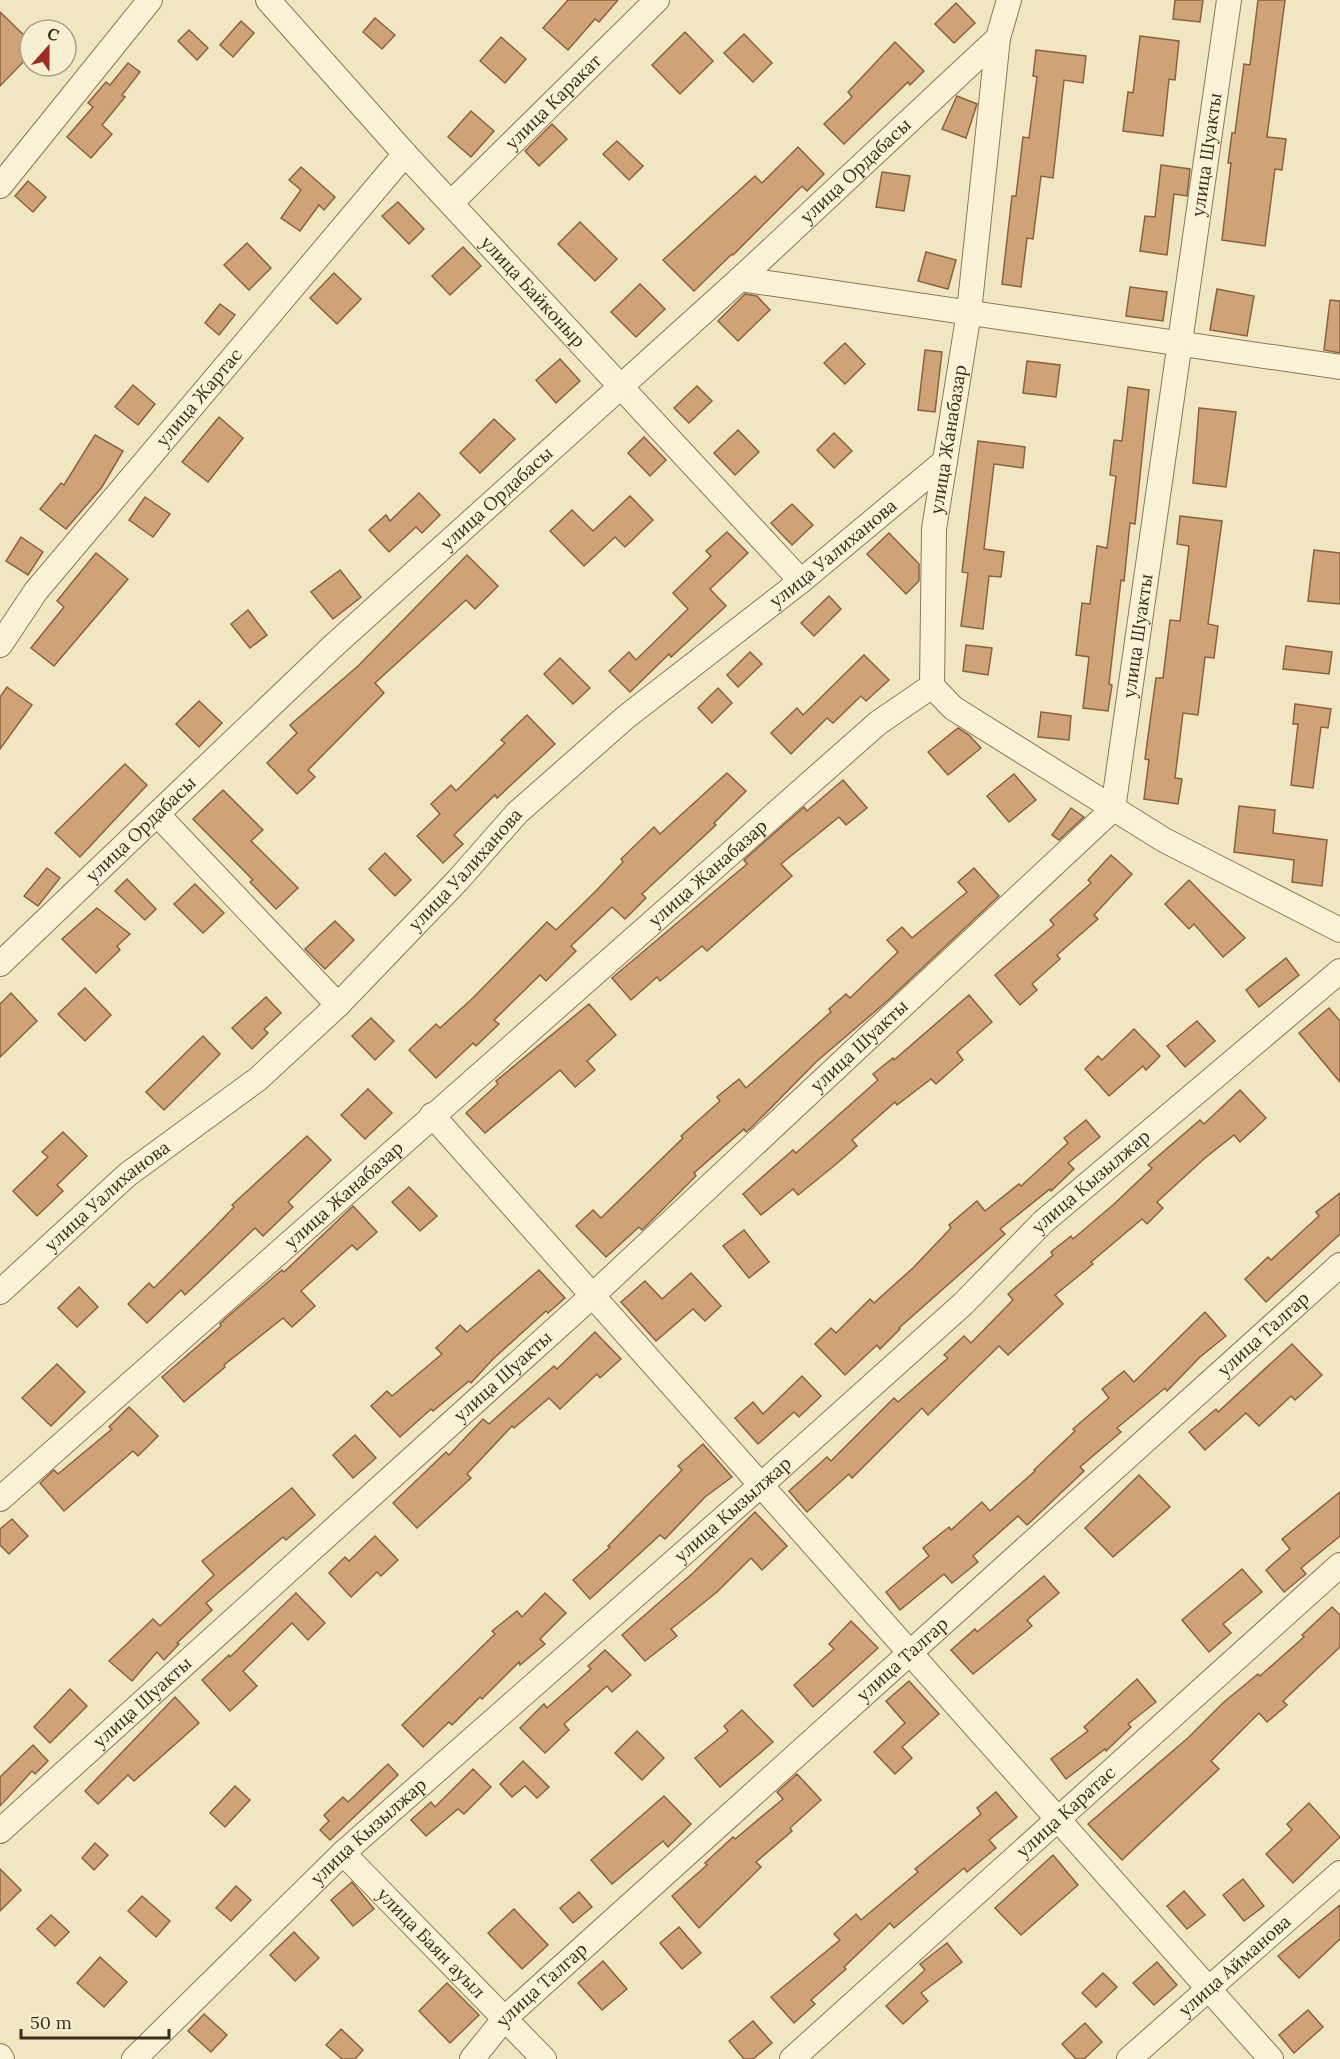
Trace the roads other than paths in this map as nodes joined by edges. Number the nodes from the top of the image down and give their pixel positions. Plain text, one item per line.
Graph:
1 (150, 0) edge
2 (268, 0) edge
3 (657, 0) edge
4 (1009, 0) edge
5 (1229, 0) edge
6 (998, 39) junction
7 (405, 154) junction
8 (0, 186) edge
9 (451, 203) junction
10 (740, 279) junction
11 (969, 312) junction
12 (1182, 342) junction
13 (1340, 367) edge
14 (621, 386) junction
15 (945, 461) junction
16 (801, 581) junction
17 (0, 645) edge
18 (932, 686) junction
19 (1113, 809) junction
20 (158, 815) junction
21 (1340, 930) edge
22 (0, 964) edge
23 (1340, 971) edge
24 (338, 1005) junction
25 (432, 1115) junction
26 (1340, 1265) edge
27 (0, 1292) edge
28 (592, 1296) junction
29 (761, 1485) junction
30 (0, 1499) edge
31 (1340, 1565) edge
32 (910, 1653) junction
33 (1058, 1819) junction
34 (0, 1832) edge
35 (343, 1853) junction
36 (1340, 1873) edge
37 (1208, 1989) junction
38 (505, 2018) junction
39 (134, 2059) edge
40 (472, 2059) edge
41 (544, 2059) edge
42 (792, 2059) edge
43 (1129, 2059) edge
44 (1271, 2059) edge

1 - 8 street
2 - 7 street, улица Байконыр
3 - 9 street, улица Каракат
4 - 6 street, улица Жанабазар
5 - 12 street, улица Шуакты
6 - 10 street, улица Ордабасы
6 - 11 street, улица Жанабазар
7 - 9 street, улица Байконыр
7 - 17 street, улица Жартас
9 - 14 street, улица Байконыр
10 - 11 street
10 - 14 street, улица Ордабасы
11 - 12 street
11 - 15 street, улица Жанабазар
12 - 13 street
12 - 19 street, улица Шуакты
14 - 16 street, улица Байконыр
14 - 20 street, улица Ордабасы
15 - 16 street, улица Уалиханова
15 - 18 street, улица Жанабазар
16 - 24 street, улица Уалиханова
18 - 19 street
18 - 25 street, улица Жанабазар
19 - 21 street
19 - 28 street, улица Шуакты
20 - 22 street, улица Ордабасы
20 - 24 street
23 - 29 street, улица Кызылжар
24 - 27 street, улица Уалиханова
25 - 28 street
25 - 30 street, улица Жанабазар
26 - 32 street, улица Талгар
28 - 29 street
28 - 34 street, улица Шуакты
29 - 32 street
29 - 35 street, улица Кызылжар
31 - 33 street, улица Каратас
32 - 33 street
32 - 38 street, улица Талгар
33 - 37 street
33 - 42 street, улица Каратас
35 - 38 street, улица Баян ауыл
35 - 39 street, улица Кызылжар
36 - 37 street, улица Айманова
37 - 43 street, улица Айманова
37 - 44 street
38 - 40 street, улица Талгар
38 - 41 street, улица Баян ауыл

